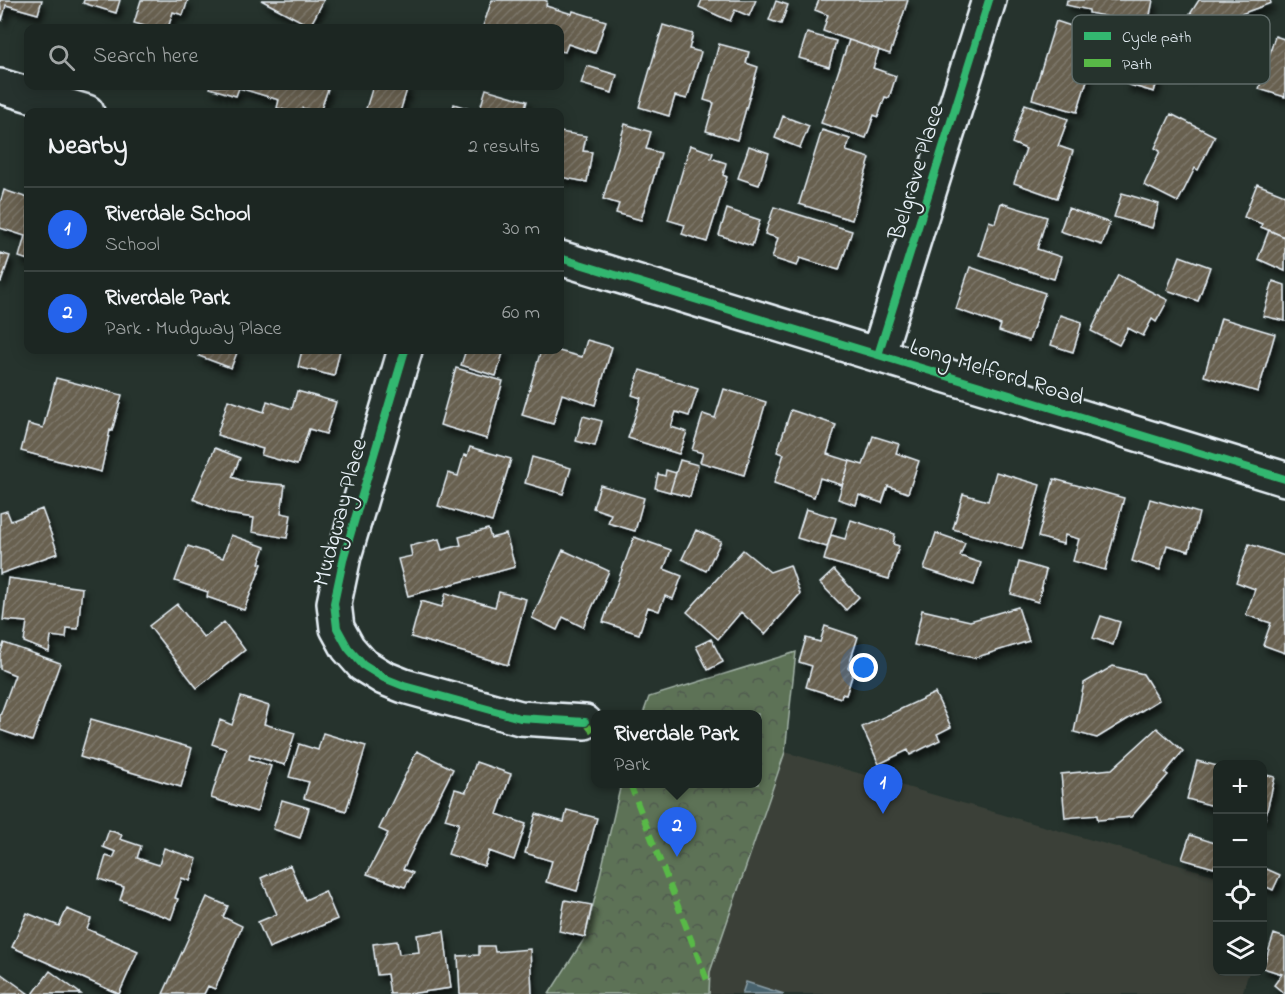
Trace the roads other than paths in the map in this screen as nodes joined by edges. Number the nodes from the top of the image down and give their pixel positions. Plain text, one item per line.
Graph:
1 (989, 0) edge
2 (0, 86) edge
3 (74, 108) edge
4 (564, 259) edge
5 (404, 354) edge
6 (878, 355) junction
7 (1285, 479) edge
8 (585, 722) dead end

1 - 6 street, Belgrave Place
2 - 3 street
4 - 6 street, Long Melford Road
5 - 8 street, Mudgway Place
6 - 7 street, Long Melford Road

